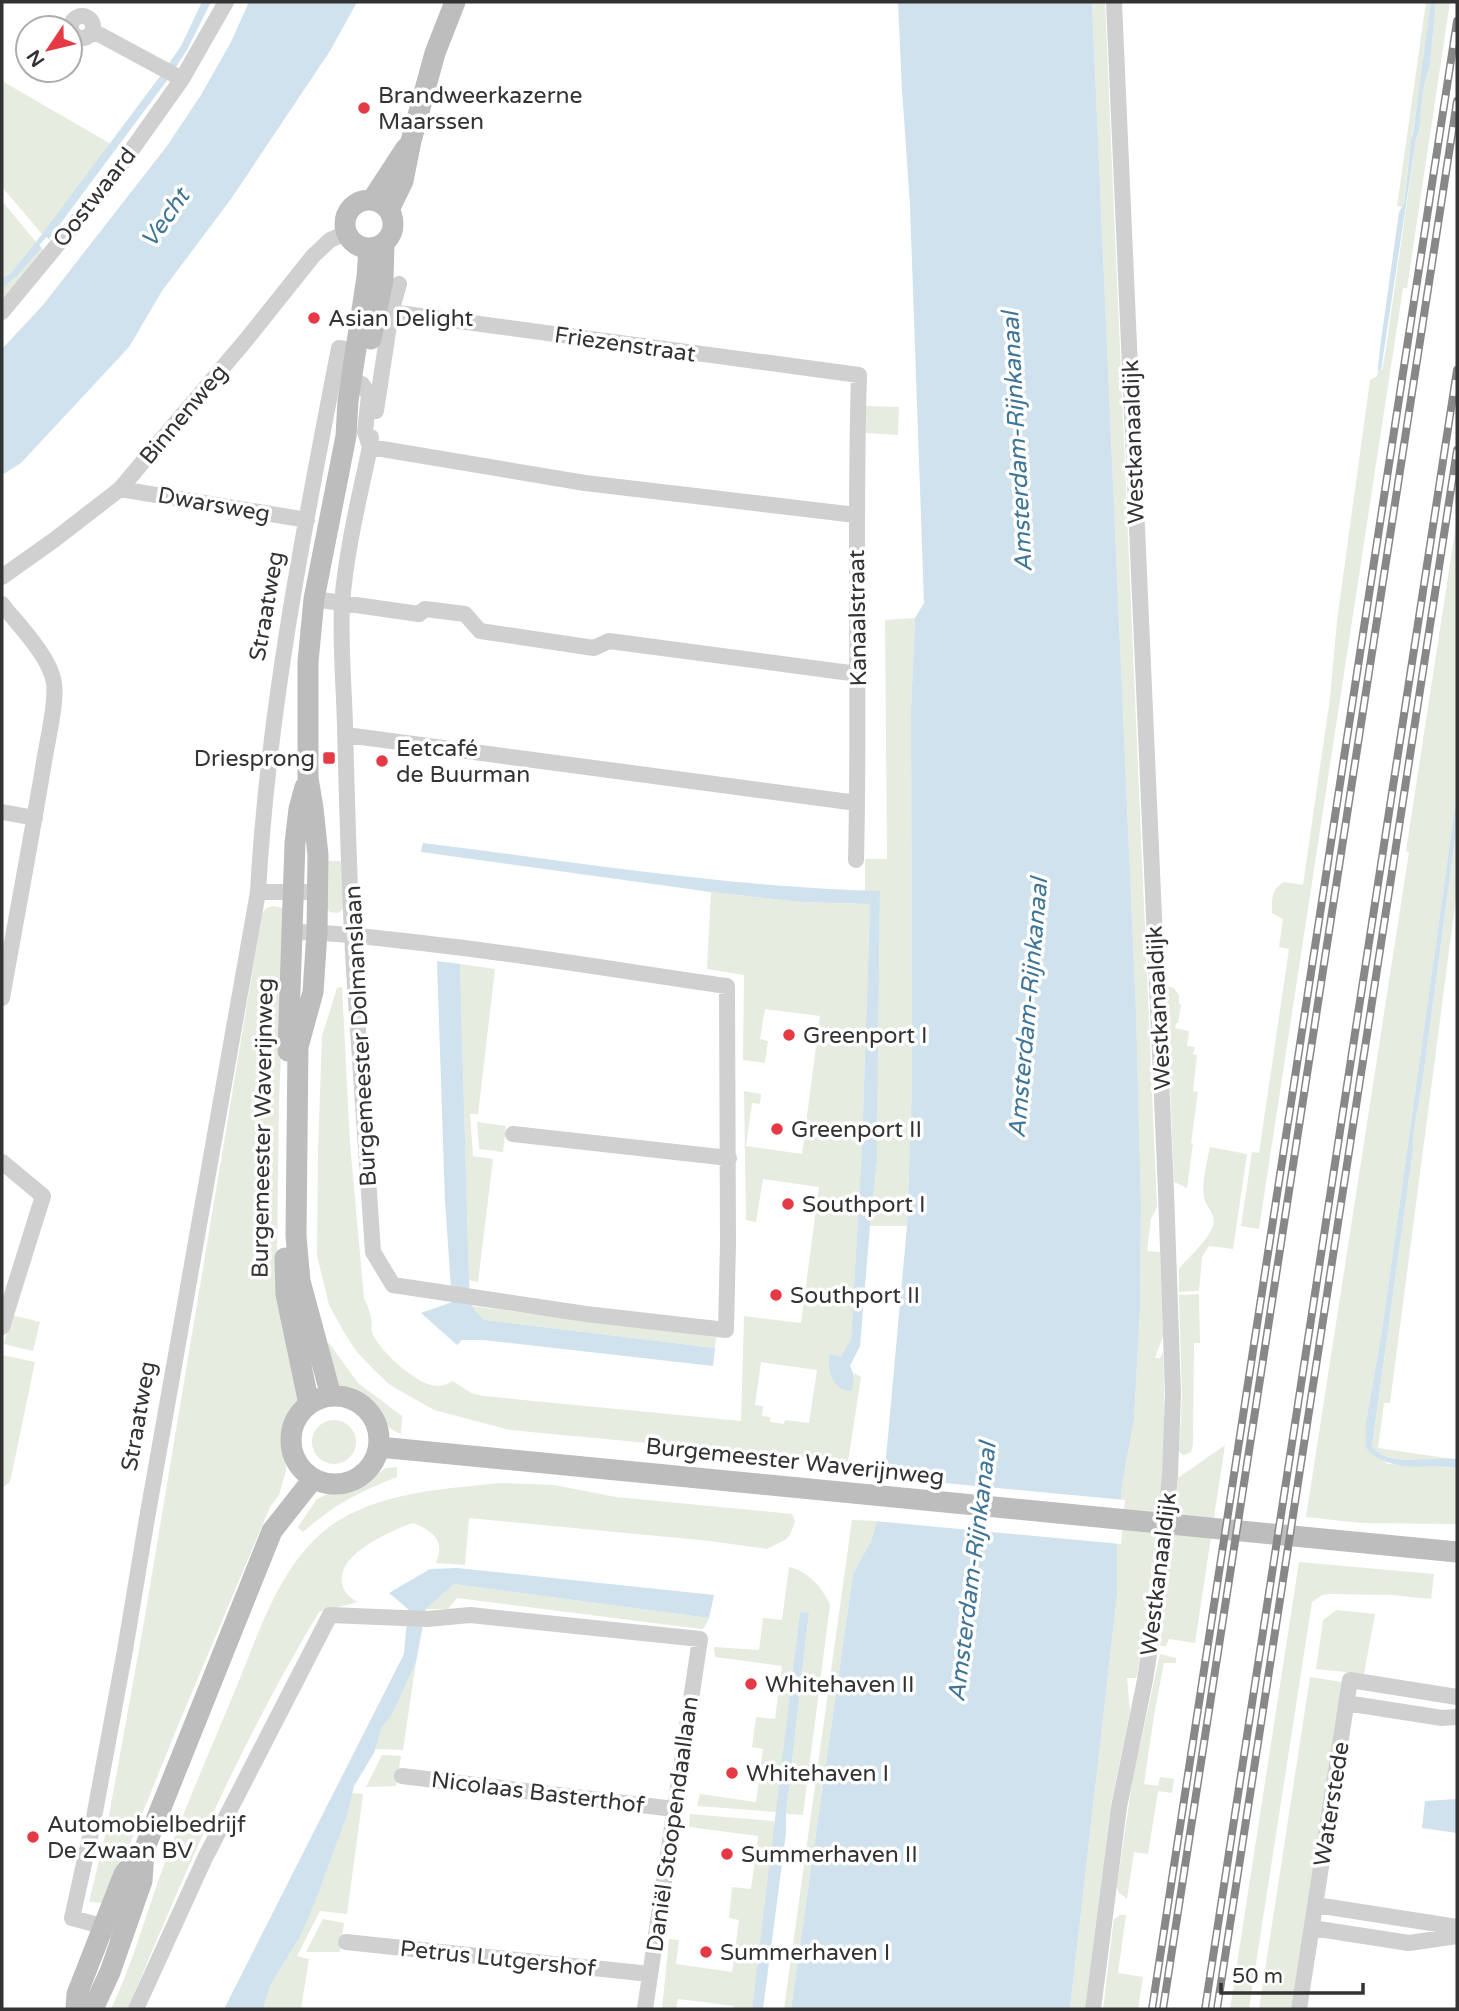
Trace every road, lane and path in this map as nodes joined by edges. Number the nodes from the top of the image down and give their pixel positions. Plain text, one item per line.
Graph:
1 (226, 2) edge
2 (455, 2) edge
3 (1114, 2) edge
4 (93, 32) dead end
5 (178, 77) junction
6 (381, 205) junction
7 (346, 233) junction
8 (377, 246) junction
9 (399, 284) dead end
10 (2, 312) edge
11 (391, 312) junction
12 (356, 351) junction
13 (859, 376) joint
14 (362, 384) junction
15 (346, 436) junction
16 (370, 447) junction
17 (120, 488) junction
18 (856, 515) junction
19 (307, 520) junction
20 (2, 577) edge
21 (314, 599) junction
22 (2, 604) edge
23 (342, 605) junction
24 (858, 674) junction
25 (346, 735) junction
26 (307, 778) junction
27 (857, 803) junction
28 (2, 812) edge
29 (35, 818) junction
30 (856, 860) dead end
31 (258, 892) junction
32 (293, 892) junction
33 (317, 892) junction
34 (291, 932) junction
35 (317, 932) junction
36 (352, 935) junction
37 (2, 998) edge
38 (513, 1134) dead end
39 (729, 1158) junction
40 (2, 1163) edge
41 (2, 1327) edge
42 (331, 1396) junction
43 (309, 1404) junction
44 (379, 1447) junction
45 (313, 1479) junction
46 (1457, 1552) edge
47 (1457, 1696) edge
48 (1346, 1703) junction
49 (1457, 1717) edge
50 (402, 1776) dead end
51 (674, 1809) junction
52 (144, 1850) junction
53 (1316, 1905) junction
54 (102, 1927) junction
55 (1457, 1927) edge
56 (1312, 1928) junction
57 (1457, 1936) edge
58 (123, 1937) junction
59 (346, 1942) dead end
60 (650, 1973) junction
61 (76, 2009) edge
62 (93, 2009) edge
63 (136, 2009) edge
64 (645, 2009) edge
65 (1093, 2009) edge
66 (1299, 2009) edge

1 - 5 street, Oostwaard
2 - 6 main road
3 - 65 street, Westkanaaldijk
4 - 5 street
5 - 10 street, Oostwaard
6 - 7 main road
6 - 8 main road
7 - 8 main road
7 - 17 street, Binnenweg
8 - 12 main road, Straatweg
8 - 14 main road, Straatweg
9 - 11 street
11 - 13 street, Friezenstraat
11 - 16 street
12 - 15 main road, Straatweg
12 - 19 street, Straatweg
13 - 18 street, Kanaalstraat
14 - 15 main road, Straatweg
14 - 16 street, Straatweg
15 - 21 main road, Straatweg
16 - 18 street
16 - 23 street, Burgemeester Dolmanslaan
17 - 19 street, Dwarsweg
17 - 20 street, Binnenweg
18 - 24 street, Kanaalstraat
19 - 31 street, Straatweg
21 - 23 street, Straatweg
21 - 26 main road, Straatweg
22 - 29 street
23 - 24 street, Straatweg
23 - 25 street, Burgemeester Dolmanslaan
24 - 27 street, Kanaalstraat
25 - 27 street
25 - 36 street, Burgemeester Dolmanslaan
26 - 32 main road, Straatweg
26 - 33 main road, Straatweg
27 - 30 street, Kanaalstraat
28 - 29 street
29 - 37 street
31 - 32 street
31 - 54 street, Straatweg
32 - 33 street
32 - 34 main road, Burgemeester Waverijnweg
33 - 35 main road, Burgemeester Waverijnweg
34 - 35 street
34 - 43 main road, Burgemeester Waverijnweg
35 - 36 street
35 - 42 main road, Burgemeester Waverijnweg
36 - 39 street
36 - 39 street, Burgemeester Dolmanslaan
38 - 39 street
40 - 41 street
42 - 43 main road
42 - 44 main road
43 - 45 main road
44 - 45 main road
44 - 46 main road, Burgemeester Waverijnweg
45 - 52 main road
47 - 48 street, Waterstede
48 - 49 street
48 - 53 street, Waterstede
50 - 51 street, Nicolaas Basterthof
51 - 60 street, Daniël Stoopendaallaan
51 - 63 street, Daniël Stoopendaallaan
52 - 54 main road
52 - 58 main road
53 - 55 street
53 - 56 street, Waterstede
54 - 58 street, Straatweg
54 - 61 main road
56 - 57 street
56 - 66 street, Waterstede
58 - 62 main road
59 - 60 street, Petrus Lutgershof
60 - 64 street, Daniël Stoopendaallaan

